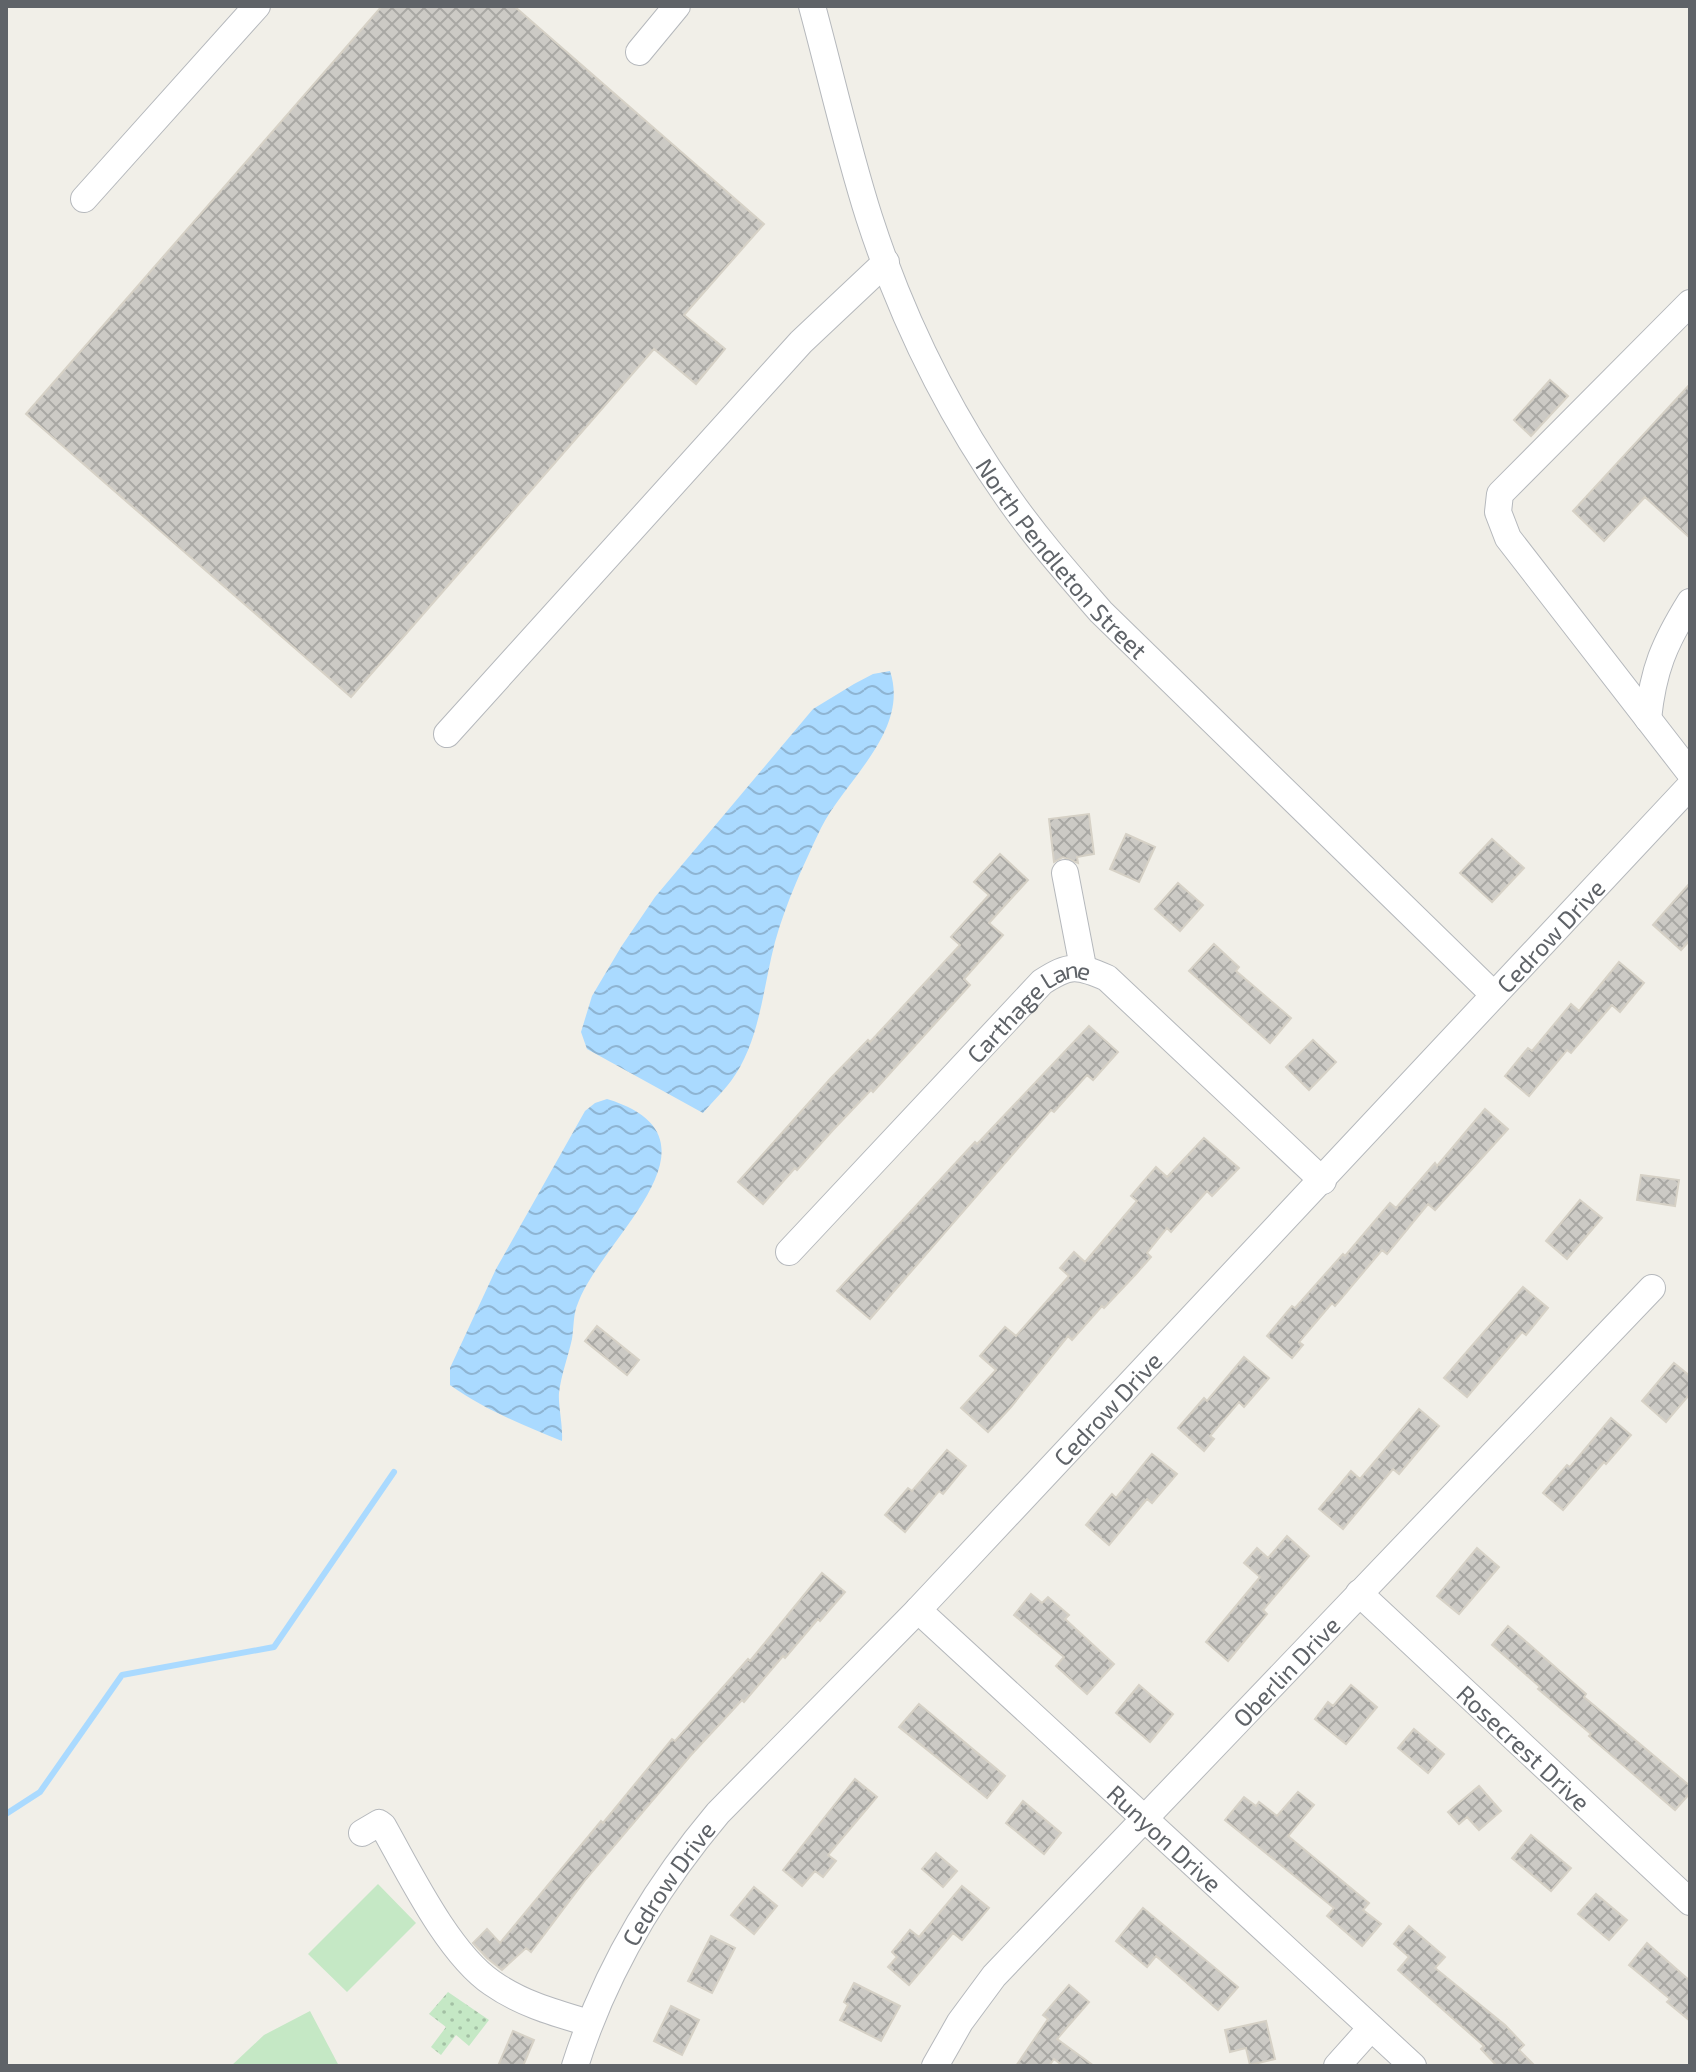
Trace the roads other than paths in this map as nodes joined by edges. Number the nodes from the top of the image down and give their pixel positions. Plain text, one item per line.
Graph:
1 (257, 6) edge
2 (677, 6) edge
3 (812, 6) edge
4 (639, 52) dead end
5 (84, 199) dead end
6 (886, 262) junction
7 (1690, 303) edge
8 (1690, 602) edge
9 (1648, 719) junction
10 (447, 734) dead end
11 (1690, 773) edge
12 (1690, 786) edge
13 (1065, 873) dead end
14 (1083, 967) junction
15 (1494, 995) junction
16 (1323, 1181) junction
17 (789, 1252) dead end
18 (1652, 1288) dead end
19 (1359, 1593) junction
20 (918, 1610) junction
21 (1144, 1818) junction
22 (362, 1833) dead end
23 (1690, 1902) edge
24 (589, 2023) junction
25 (1371, 2028) junction
26 (575, 2066) edge
27 (935, 2066) edge
28 (1337, 2066) edge
29 (1413, 2066) edge

1 - 5 street
2 - 4 street
3 - 6 street, North Pendleton Street
6 - 10 street
6 - 15 street, North Pendleton Street
7 - 9 street
8 - 9 street
9 - 11 street
12 - 15 street, Cedrow Drive
13 - 14 street
14 - 16 street, Carthage Lane
14 - 17 street, Carthage Lane
15 - 16 street, Cedrow Drive
16 - 20 street, Cedrow Drive
18 - 19 street, Oberlin Drive
19 - 21 street, Oberlin Drive
19 - 23 street, Rosecrest Drive
20 - 21 street, Runyon Drive
20 - 24 street, Cedrow Drive
21 - 25 street, Runyon Drive
21 - 27 street, Oberlin Drive
22 - 24 street
24 - 26 street, Cedrow Drive
25 - 28 street
25 - 29 street, Runyon Drive

